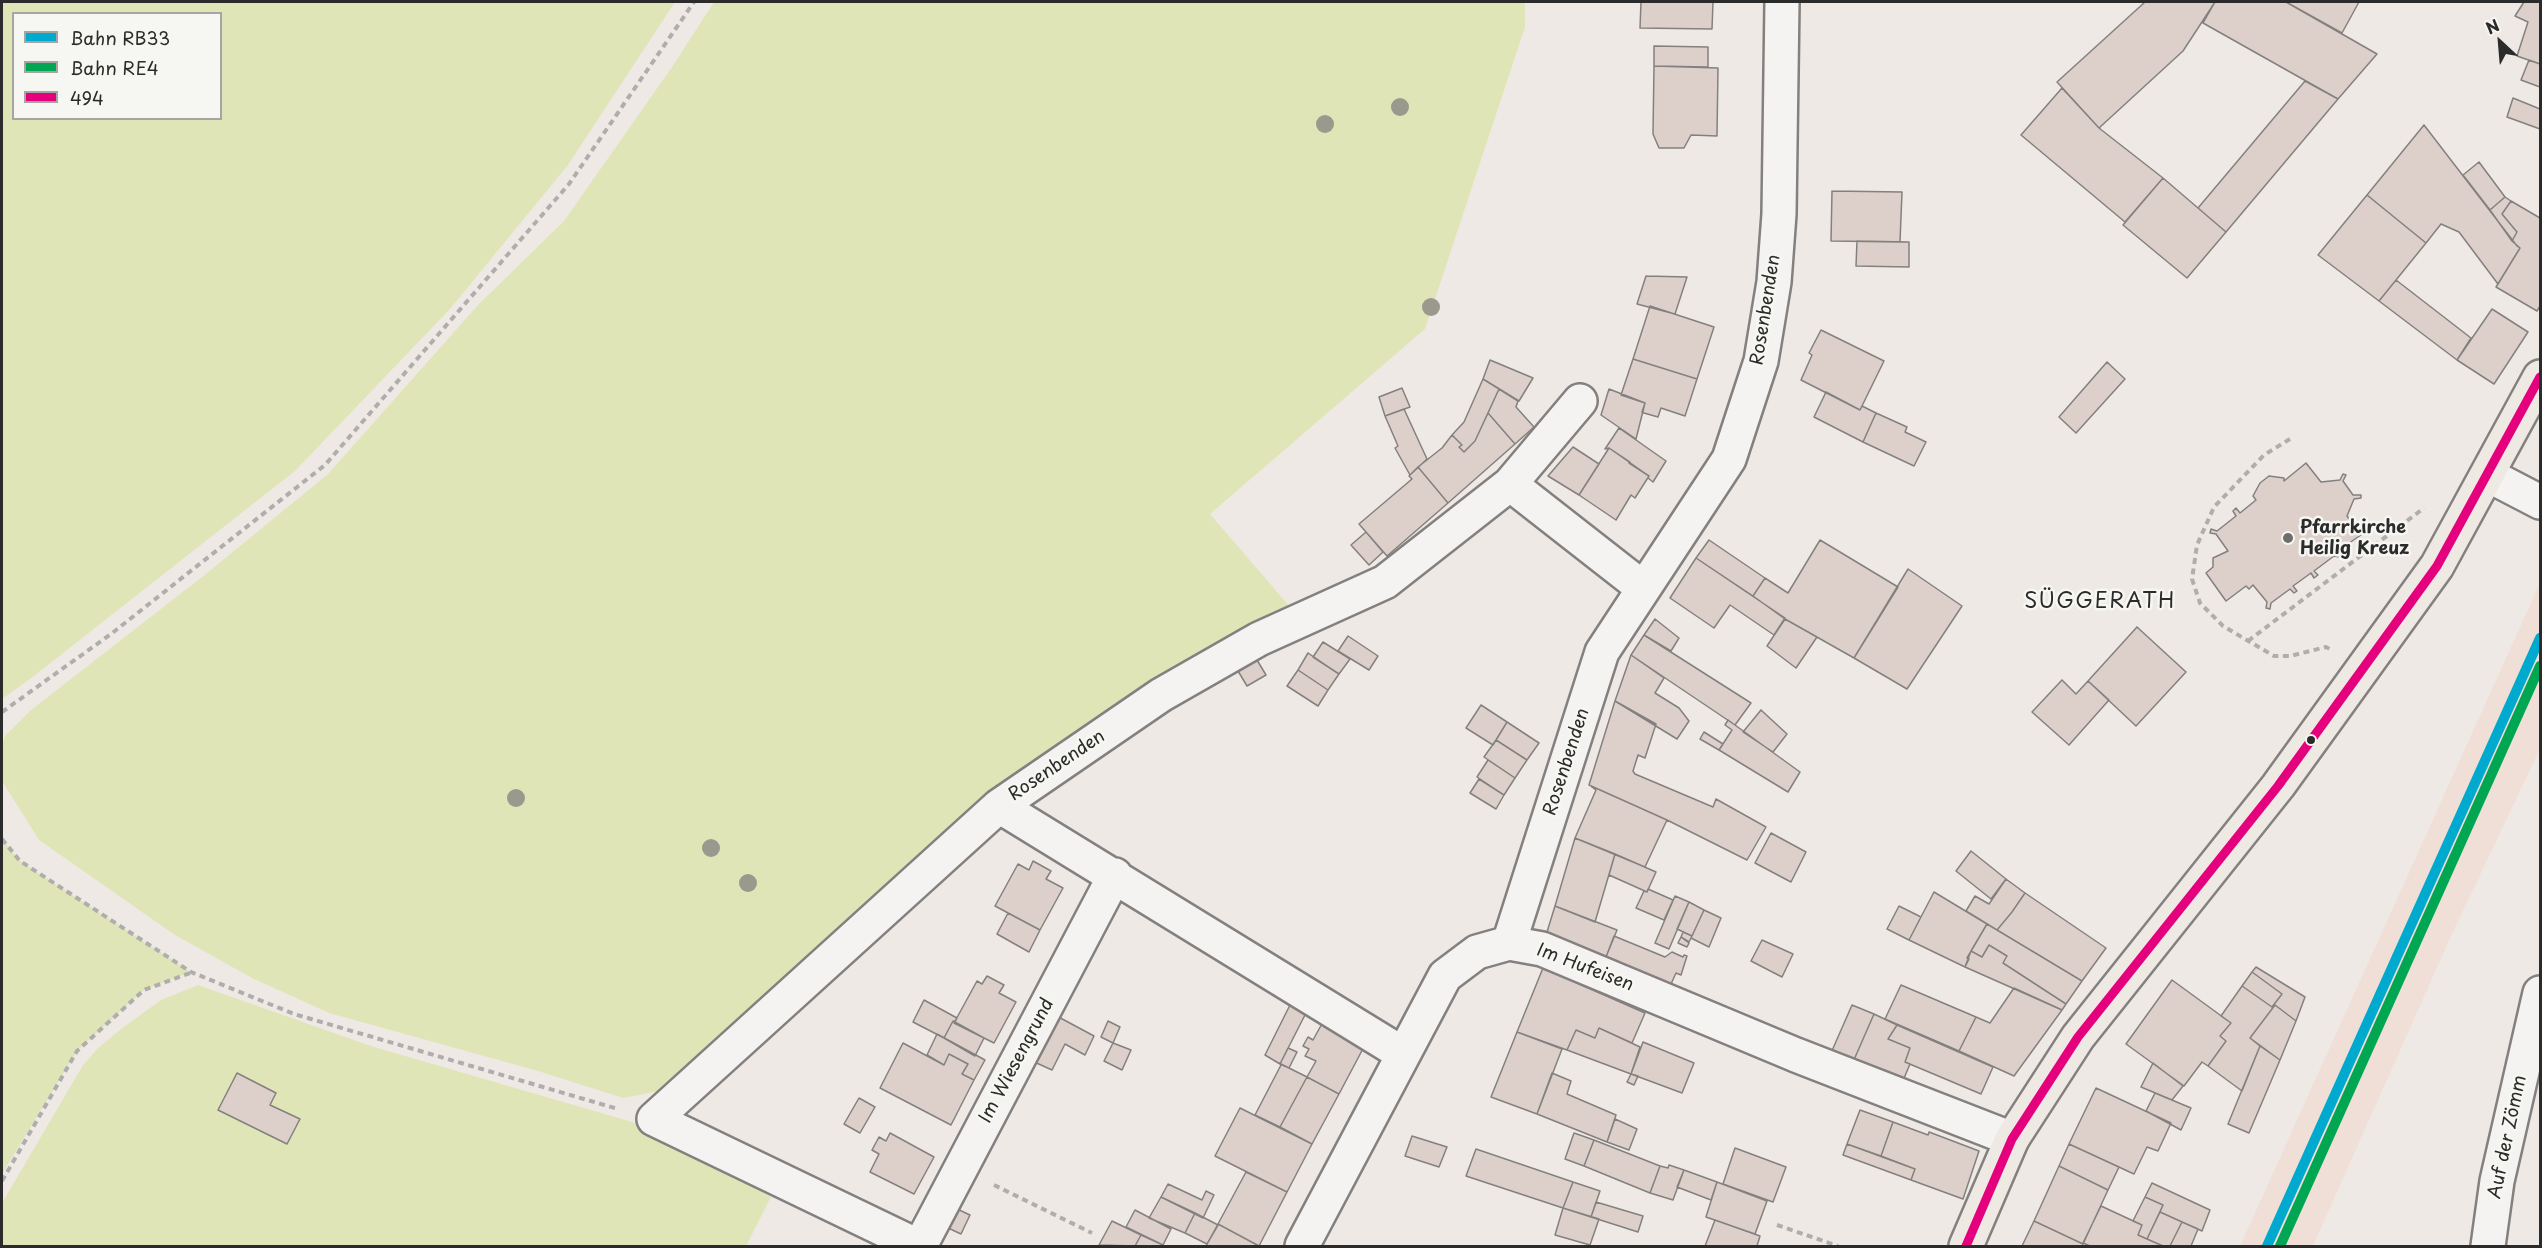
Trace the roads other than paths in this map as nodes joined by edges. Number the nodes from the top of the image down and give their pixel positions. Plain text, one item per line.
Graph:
1 (1782, 2) edge
2 (2541, 377) edge
3 (1580, 401) dead end
4 (2488, 475) junction
5 (1510, 484) junction
6 (2541, 502) edge
7 (1643, 588) junction
8 (999, 806) junction
9 (1115, 875) junction
10 (1509, 944) junction
11 (2541, 993) edge
12 (1403, 1054) junction
13 (654, 1119) joint
14 (2012, 1139) junction
15 (919, 1246) edge
16 (1302, 1246) edge
17 (1966, 1246) edge
18 (2488, 1246) edge

1 - 7 street, Rosenbenden
2 - 4 main road
3 - 5 street, Rosenbenden
4 - 6 street
4 - 14 main road
5 - 7 street
5 - 8 street, Rosenbenden
7 - 10 street, Rosenbenden
8 - 9 street
8 - 13 street, Rosenbenden
9 - 12 street
9 - 15 street, Im Wiesengrund
10 - 12 street, Im Hufeisen
10 - 14 street, Im Hufeisen
11 - 18 street, Auf der Zömm
12 - 16 street, Im Hufeisen
13 - 15 street, Im Wiesengrund
14 - 17 main road

